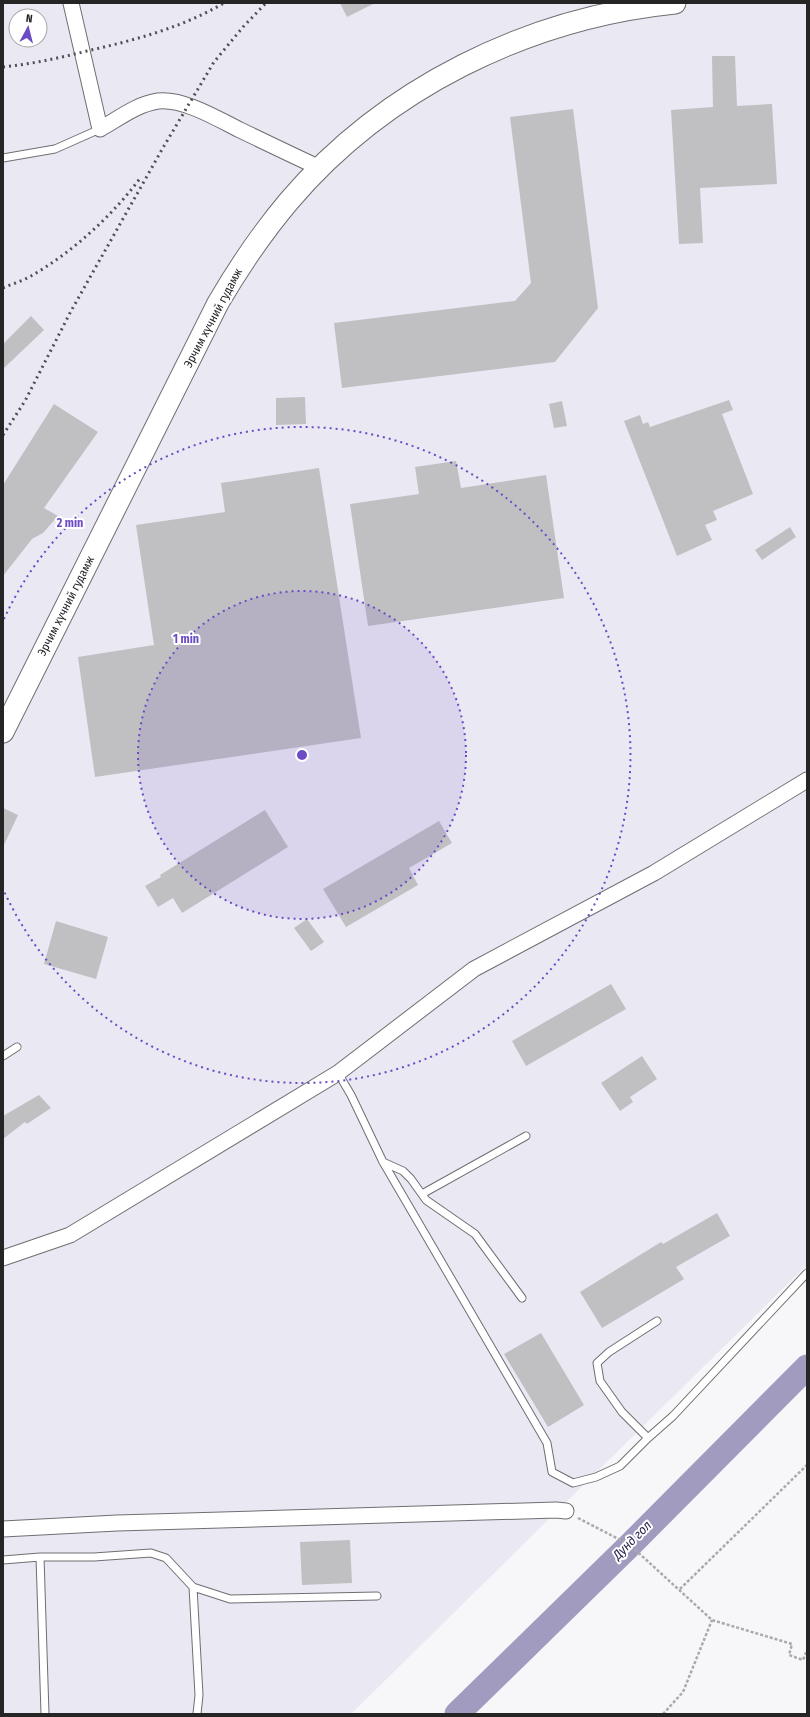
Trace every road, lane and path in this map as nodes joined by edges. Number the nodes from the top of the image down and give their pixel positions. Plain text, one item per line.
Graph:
1 (71, 3) edge
2 (675, 3) edge
3 (100, 129) junction
4 (3, 158) edge
5 (320, 168) junction
6 (3, 732) edge
7 (807, 780) edge
8 (17, 1047) dead end
9 (3, 1056) edge
10 (338, 1073) junction
11 (526, 1136) dead end
12 (383, 1162) junction
13 (422, 1194) junction
14 (3, 1258) edge
15 (807, 1273) edge
16 (522, 1298) dead end
17 (657, 1321) dead end
18 (648, 1438) junction
19 (807, 1465) edge
20 (566, 1511) joint
21 (3, 1529) edge
22 (40, 1557) junction
23 (3, 1560) edge
24 (193, 1587) junction
25 (680, 1589) junction
26 (377, 1596) dead end
27 (712, 1620) junction
28 (807, 1650) edge
29 (45, 1714) edge
30 (197, 1714) edge
31 (663, 1714) edge

1 - 3 street
2 - 5 main road, Эрчим хүчний гудамж
3 - 4 lane
3 - 5 street
5 - 6 main road, Эрчим хүчний гудамж
7 - 10 street
8 - 9 lane
10 - 12 lane
10 - 14 street
11 - 13 lane
12 - 13 lane
12 - 18 lane
13 - 16 lane
15 - 18 lane
17 - 18 lane
19 - 25 path
20 - 21 street
20 - 25 path
22 - 23 lane
22 - 24 lane
22 - 29 lane
24 - 26 lane
24 - 30 lane
25 - 27 path
27 - 28 path
27 - 31 path

